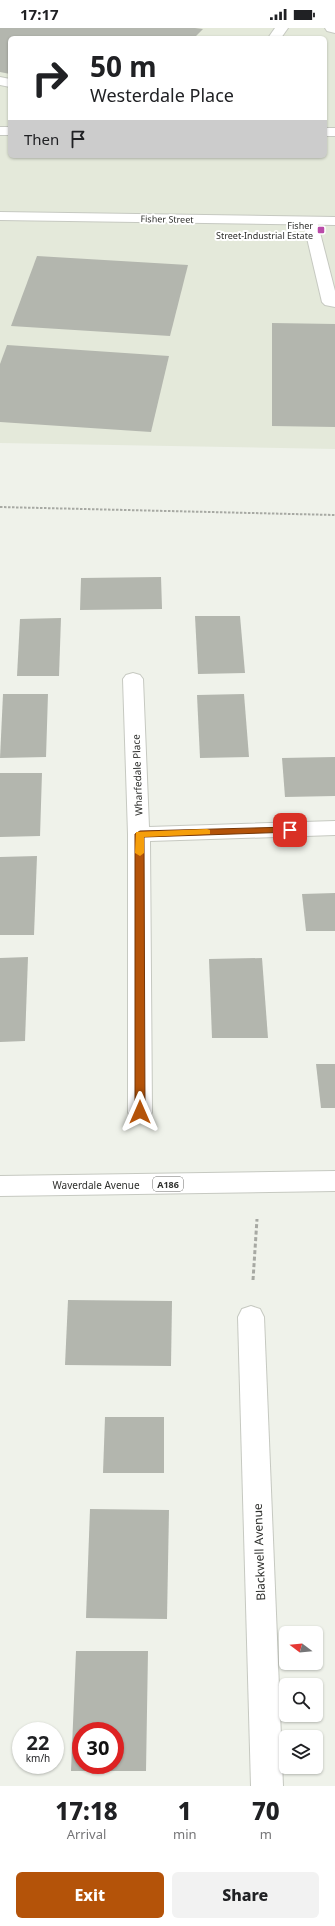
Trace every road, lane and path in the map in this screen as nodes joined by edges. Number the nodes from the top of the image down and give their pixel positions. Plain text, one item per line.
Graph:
1 (282, 28) edge
2 (331, 28) edge
3 (335, 29) edge
4 (276, 36) edge
5 (0, 216) edge
6 (310, 221) junction
7 (335, 221) edge
8 (335, 302) edge
9 (0, 507) edge
10 (335, 515) edge
11 (134, 678) dead end
12 (335, 828) edge
13 (140, 834) junction
14 (140, 1112) dead end
15 (335, 1181) edge
16 (259, 1182) junction
17 (0, 1186) edge
18 (251, 1318) joint
19 (267, 1786) edge

1 - 4 street
2 - 3 street
5 - 6 street, Fisher Street
6 - 7 street, Fisher Street
6 - 8 street
9 - 10 path
11 - 13 street, Wharfedale Place
12 - 13 street
13 - 14 street, Wharfedale Place
15 - 16 street, Waverdale Avenue / A186
16 - 17 street, Waverdale Avenue / A186
16 - 18 path
18 - 19 street, Blackwell Avenue

